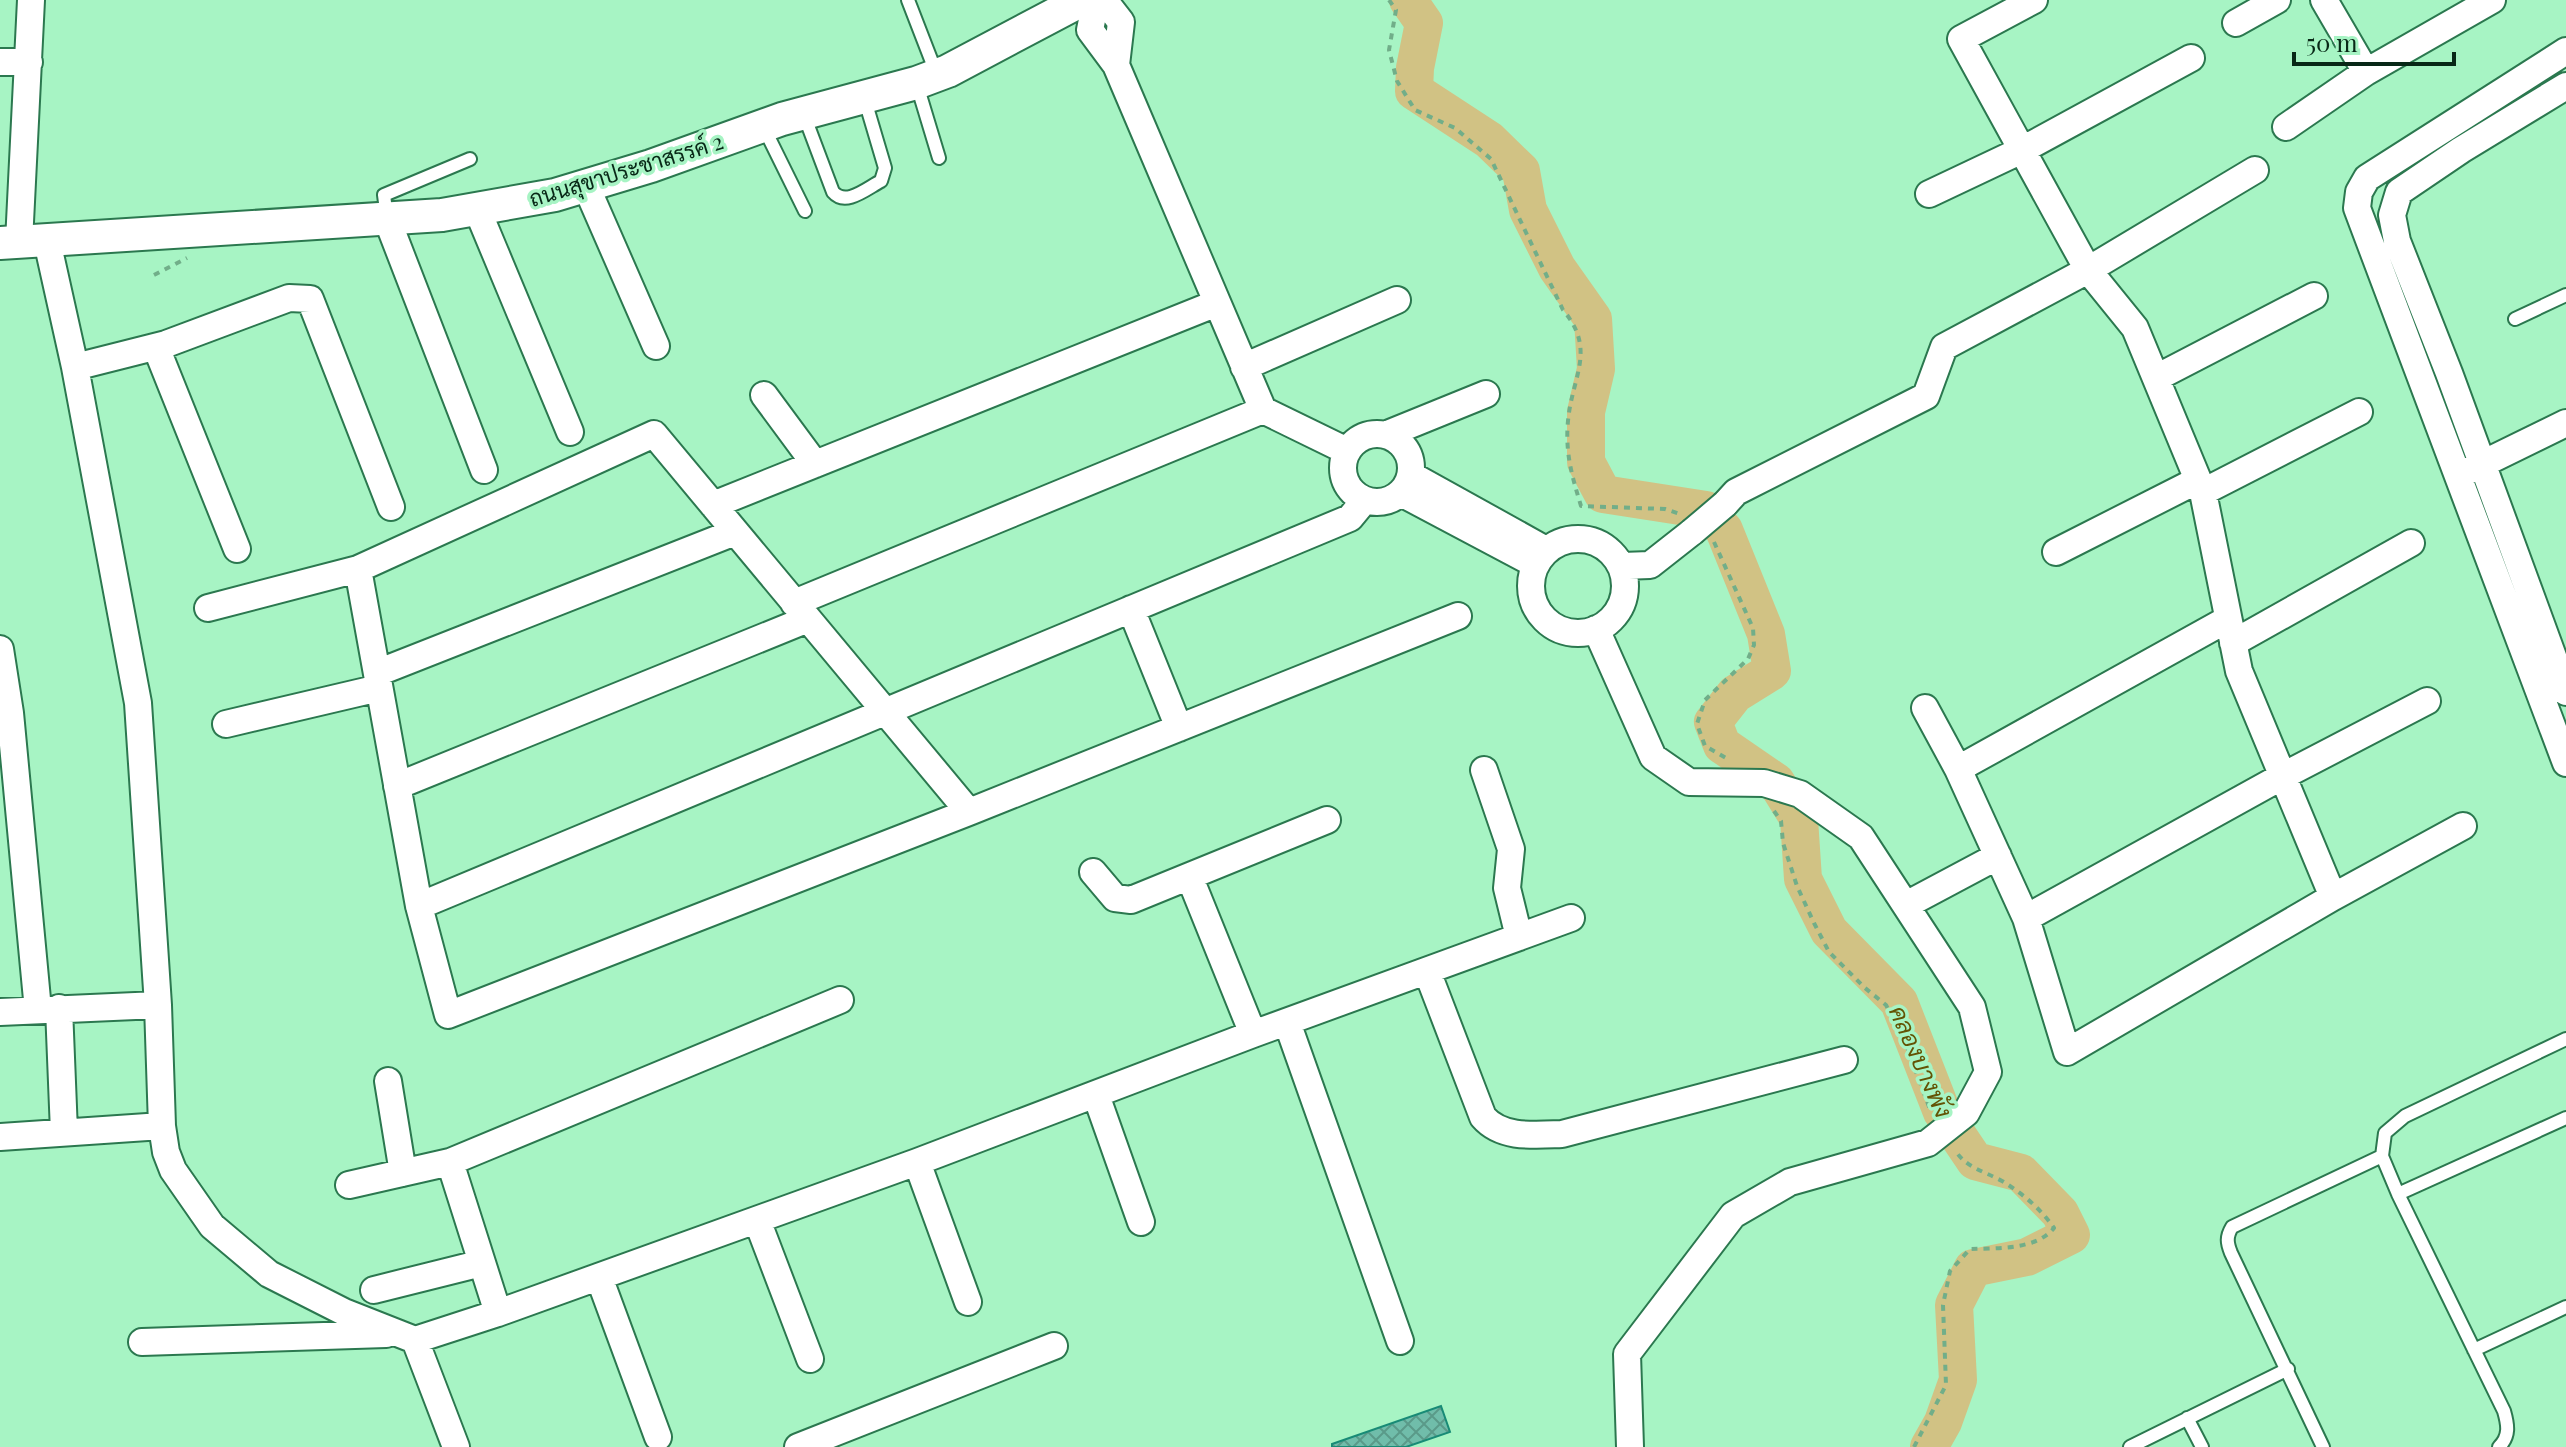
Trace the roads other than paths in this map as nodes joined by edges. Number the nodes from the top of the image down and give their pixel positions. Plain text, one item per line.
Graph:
1 (31, 0) edge
2 (908, 0) edge
3 (1082, 0) edge
4 (1096, 0) edge
5 (1104, 0) edge
6 (2034, 0) edge
7 (2277, 0) edge
8 (2324, 0) edge
9 (2492, 0) edge
10 (2236, 23) dead end
11 (2566, 51) edge
12 (2191, 58) dead end
13 (0, 62) edge
14 (29, 62) junction
15 (1116, 65) junction
16 (2366, 72) junction
17 (927, 79) junction
18 (2566, 86) edge
19 (864, 97) junction
20 (804, 113) junction
21 (763, 125) junction
22 (2286, 127) dead end
23 (2022, 150) junction
24 (939, 158) dead end
25 (470, 159) dead end
26 (2255, 170) dead end
27 (586, 186) junction
28 (1929, 194) dead end
29 (477, 209) junction
30 (805, 211) dead end
31 (387, 219) junction
32 (22, 242) edge
33 (2088, 270) junction
34 (2566, 295) edge
35 (2314, 296) dead end
36 (1397, 300) dead end
37 (1217, 303) junction
38 (2515, 319) dead end
39 (656, 346) dead end
40 (156, 347) junction
41 (75, 367) junction
42 (1244, 367) junction
43 (2156, 378) junction
44 (1486, 394) dead end
45 (764, 395) dead end
46 (1263, 410) junction
47 (2359, 412) dead end
48 (2566, 423) edge
49 (570, 432) dead end
50 (1385, 435) junction
51 (1347, 451) junction
52 (815, 464) junction
53 (484, 470) dead end
54 (2471, 470) junction
55 (1406, 484) junction
56 (2201, 486) junction
57 (1364, 501) junction
58 (713, 505) junction
59 (391, 507) dead end
60 (735, 532) junction
61 (2411, 543) dead end
62 (237, 549) dead end
63 (2056, 552) dead end
64 (1541, 557) junction
65 (1622, 566) junction
66 (358, 569) junction
67 (208, 608) dead end
68 (1131, 609) junction
69 (801, 611) junction
70 (1458, 616) dead end
71 (1596, 629) junction
72 (2231, 631) junction
73 (2547, 647) edge
74 (0, 649) edge
75 (378, 680) junction
76 (2566, 692) edge
77 (2427, 701) dead end
78 (1925, 708) dead end
79 (885, 711) junction
80 (226, 724) dead end
81 (1179, 728) junction
82 (2566, 763) edge
83 (1958, 769) junction
84 (1484, 770) dead end
85 (2283, 776) junction
86 (397, 786) junction
87 (969, 812) junction
88 (1327, 820) dead end
89 (2463, 826) dead end
90 (1998, 856) junction
91 (1093, 872) dead end
92 (1190, 878) junction
93 (2333, 897) junction
94 (1906, 905) junction
95 (419, 906) junction
96 (1571, 918) dead end
97 (2026, 918) junction
98 (1519, 937) junction
99 (1427, 971) junction
100 (840, 1000) dead end
101 (158, 1005) junction
102 (48, 1009) junction
103 (0, 1012) edge
104 (1287, 1022) junction
105 (1253, 1034) junction
106 (2566, 1039) edge
107 (1844, 1060) dead end
108 (388, 1081) dead end
109 (1096, 1095) junction
110 (2566, 1118) edge
111 (162, 1126) junction
112 (64, 1132) junction
113 (0, 1137) edge
114 (2382, 1156) junction
115 (450, 1162) junction
116 (917, 1162) junction
117 (403, 1173) junction
118 (349, 1185) dead end
119 (2398, 1194) junction
120 (757, 1220) junction
121 (1141, 1222) dead end
122 (482, 1263) junction
123 (599, 1277) junction
124 (374, 1290) dead end
125 (968, 1302) dead end
126 (2566, 1307) edge
127 (498, 1313) junction
128 (407, 1337) junction
129 (1400, 1341) dead end
130 (142, 1342) dead end
131 (1054, 1346) dead end
132 (2474, 1350) junction
133 (810, 1359) dead end
134 (2288, 1369) junction
135 (2187, 1418) junction
136 (658, 1437) dead end
137 (456, 1447) edge
138 (798, 1447) edge
139 (1630, 1447) edge
140 (2130, 1447) edge
141 (2202, 1447) edge
142 (2323, 1447) edge
143 (2499, 1447) edge

1 - 14 street
2 - 17 lane
3 - 17 street, ถนนสุขาประชาสรรค์ 2
4 - 15 street
5 - 15 street
6 - 23 street
7 - 10 street
8 - 16 street
9 - 16 street
11 - 54 street
12 - 23 street
13 - 14 street
14 - 32 street
15 - 37 street
16 - 22 street
17 - 19 street, ถนนสุขาประชาสรรค์ 2
17 - 24 lane
18 - 54 street
19 - 20 street, ถนนสุขาประชาสรรค์ 2
19 - 20 lane
20 - 21 street, ถนนสุขาประชาสรรค์ 2
21 - 27 street, ถนนสุขาประชาสรรค์ 2
21 - 30 lane
23 - 28 street
23 - 33 street
25 - 31 lane
26 - 33 street
27 - 29 street, ถนนสุขาประชาสรรค์ 2
27 - 39 street
29 - 31 street, ถนนสุขาประชาสรรค์ 2
29 - 49 street
31 - 32 street, ถนนสุขาประชาสรรค์ 2
31 - 53 street
32 - 41 street
33 - 43 street
33 - 65 street, bridge
34 - 38 lane
35 - 43 street
36 - 42 street
37 - 42 street
37 - 52 street
40 - 41 street
40 - 59 street
40 - 62 street
41 - 101 street
42 - 46 street
43 - 56 street
44 - 50 street
45 - 52 street
46 - 51 street
46 - 69 street
47 - 56 street
48 - 54 street
50 - 51 street
50 - 55 street
51 - 57 street
52 - 58 street
54 - 73 street
55 - 57 street
55 - 64 street
56 - 63 street
56 - 72 street
57 - 68 street
58 - 60 street
58 - 66 street
60 - 69 street
60 - 75 street
61 - 72 street
64 - 65 street
64 - 71 street
65 - 71 street
66 - 67 street
66 - 75 street
68 - 79 street
68 - 81 street
69 - 79 street
69 - 86 street
70 - 81 street
71 - 94 street
72 - 83 street
72 - 85 street
73 - 76 street
73 - 82 street
74 - 102 street
75 - 80 street
75 - 86 street
77 - 85 street
78 - 83 street
79 - 87 street
79 - 95 street
81 - 87 street
83 - 90 street
84 - 98 street
85 - 93 street
85 - 97 street
86 - 95 street
87 - 95 street
88 - 92 street
89 - 93 street
90 - 94 street
90 - 97 street
91 - 92 street
92 - 105 street
93 - 97 street
94 - 139 street
96 - 98 street
98 - 99 street
99 - 104 street
99 - 107 street
100 - 115 street
101 - 102 street
101 - 111 street
102 - 103 street
102 - 112 street
104 - 105 street
104 - 129 street
105 - 109 street
106 - 114 lane
108 - 117 street
109 - 116 street
109 - 121 street
110 - 119 lane
111 - 112 street
111 - 128 street
112 - 113 street
114 - 119 lane
114 - 134 lane
115 - 117 street
115 - 122 street
116 - 120 street
116 - 125 street
117 - 118 street
119 - 132 lane
120 - 123 street
120 - 133 street
122 - 124 street
122 - 127 street
123 - 127 street
123 - 136 street
126 - 132 lane
127 - 128 street
128 - 130 street
128 - 137 street
131 - 138 street
132 - 143 lane
134 - 135 lane
134 - 142 lane
135 - 140 lane
135 - 141 lane

